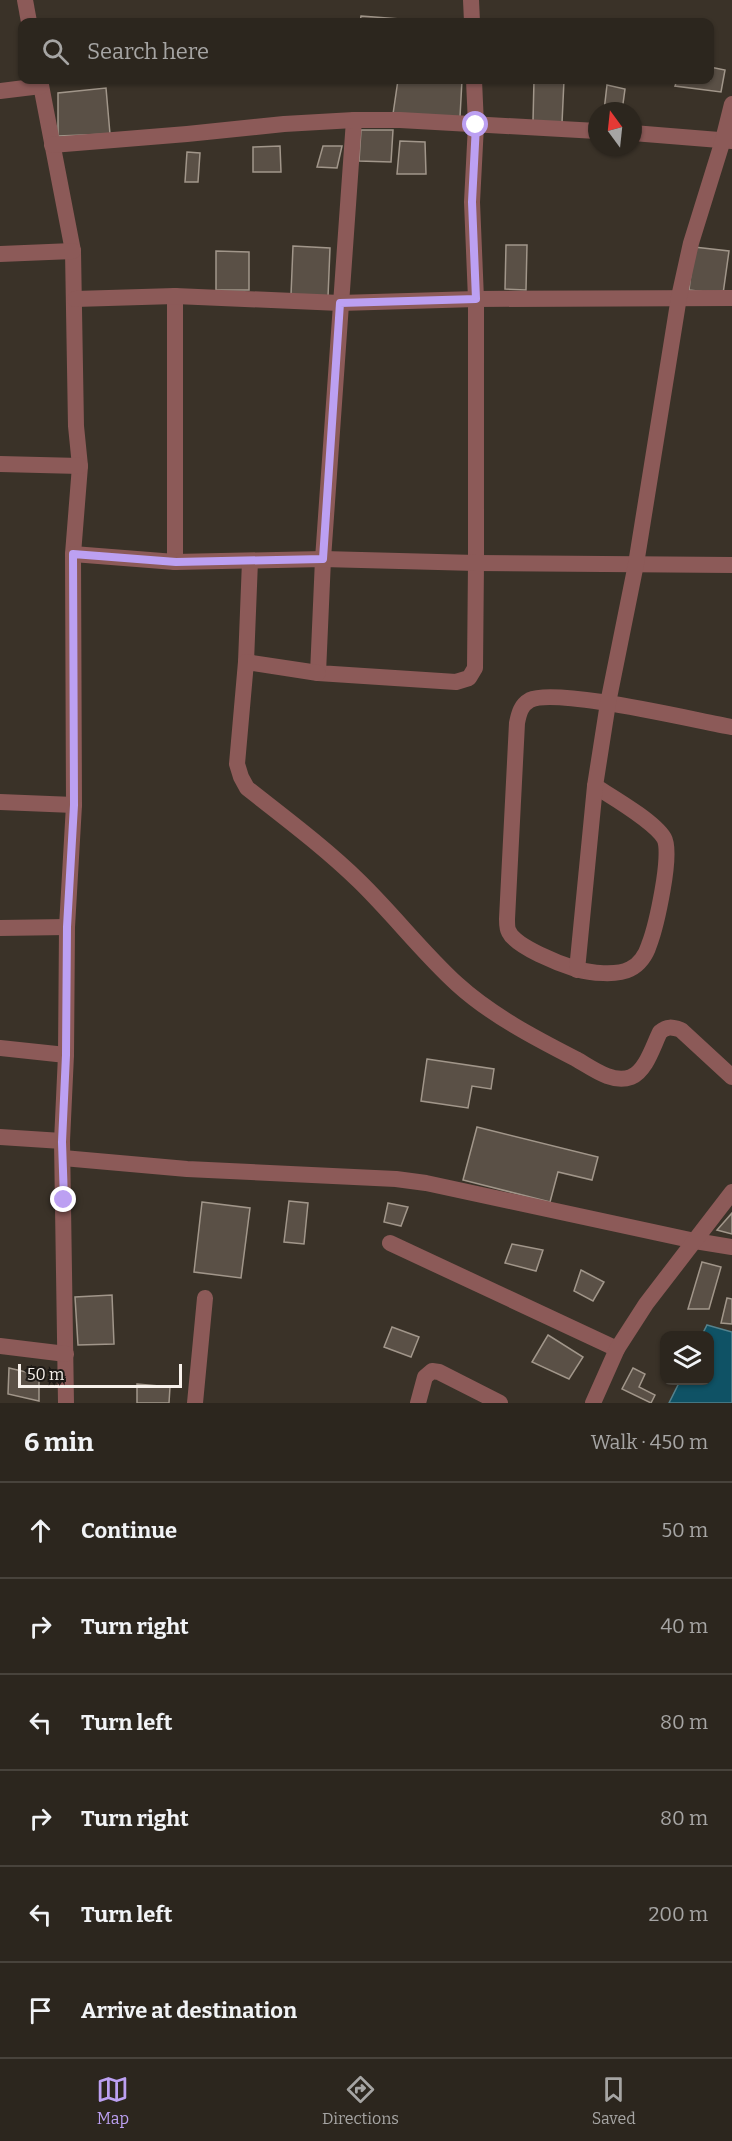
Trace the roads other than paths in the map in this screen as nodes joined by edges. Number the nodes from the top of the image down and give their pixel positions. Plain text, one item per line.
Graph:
1 (26, 0) edge
2 (471, 0) edge
3 (29, 18) edge
4 (472, 18) edge
5 (35, 84) edge
6 (40, 84) edge
7 (474, 84) edge
8 (0, 91) edge
9 (732, 104) edge
10 (354, 120) junction
11 (476, 125) junction
12 (588, 131) edge
13 (642, 134) edge
14 (728, 141) edge
15 (52, 145) junction
16 (73, 251) junction
17 (0, 254) edge
18 (175, 296) junction
19 (679, 297) junction
20 (732, 298) edge
21 (75, 299) junction
22 (476, 299) junction
23 (340, 303) junction
24 (0, 464) edge
25 (80, 466) junction
26 (73, 554) junction
27 (323, 559) junction
28 (250, 561) junction
29 (176, 562) junction
30 (476, 563) junction
31 (636, 564) junction
32 (732, 565) edge
33 (246, 662) junction
34 (318, 673) junction
35 (608, 703) junction
36 (732, 728) edge
37 (595, 786) junction
38 (0, 802) edge
39 (74, 805) junction
40 (67, 927) junction
41 (0, 928) edge
42 (577, 970) junction
43 (0, 1048) edge
44 (66, 1055) junction
45 (732, 1077) edge
46 (0, 1137) edge
47 (62, 1150) junction
48 (732, 1192) edge
49 (695, 1241) junction
50 (390, 1243) dead end
51 (732, 1246) edge
52 (205, 1298) dead end
53 (0, 1346) edge
54 (616, 1349) junction
55 (66, 1354) junction
56 (66, 1403) edge
57 (195, 1403) edge
58 (418, 1403) edge
59 (500, 1403) edge
60 (593, 1403) edge

1 - 3 street
2 - 4 street
5 - 8 street
6 - 15 street
7 - 11 street
9 - 14 street
10 - 11 street
10 - 15 street
10 - 23 street
11 - 12 street
11 - 22 street
13 - 14 street
14 - 19 street
15 - 16 street
16 - 17 street
16 - 21 street
18 - 21 street
18 - 23 street
18 - 29 street
19 - 20 street
19 - 22 street
19 - 31 street
21 - 25 street
22 - 23 street
22 - 30 street
23 - 27 street
24 - 25 street
25 - 26 street
26 - 29 street
26 - 39 street
27 - 28 street
27 - 30 street
27 - 34 street
28 - 29 street
28 - 33 street
30 - 31 street
30 - 34 street
31 - 32 street
31 - 35 street
33 - 34 street
33 - 45 street
35 - 36 street
35 - 37 street
35 - 42 street
37 - 42 street
37 - 42 street
38 - 39 street
39 - 40 street
40 - 41 street
40 - 44 street
43 - 44 street
44 - 47 street
46 - 47 street
47 - 49 street
47 - 55 street
48 - 49 street
49 - 51 street
49 - 54 street
50 - 54 street
52 - 57 street
53 - 55 street
54 - 60 street
55 - 56 street
58 - 59 street

